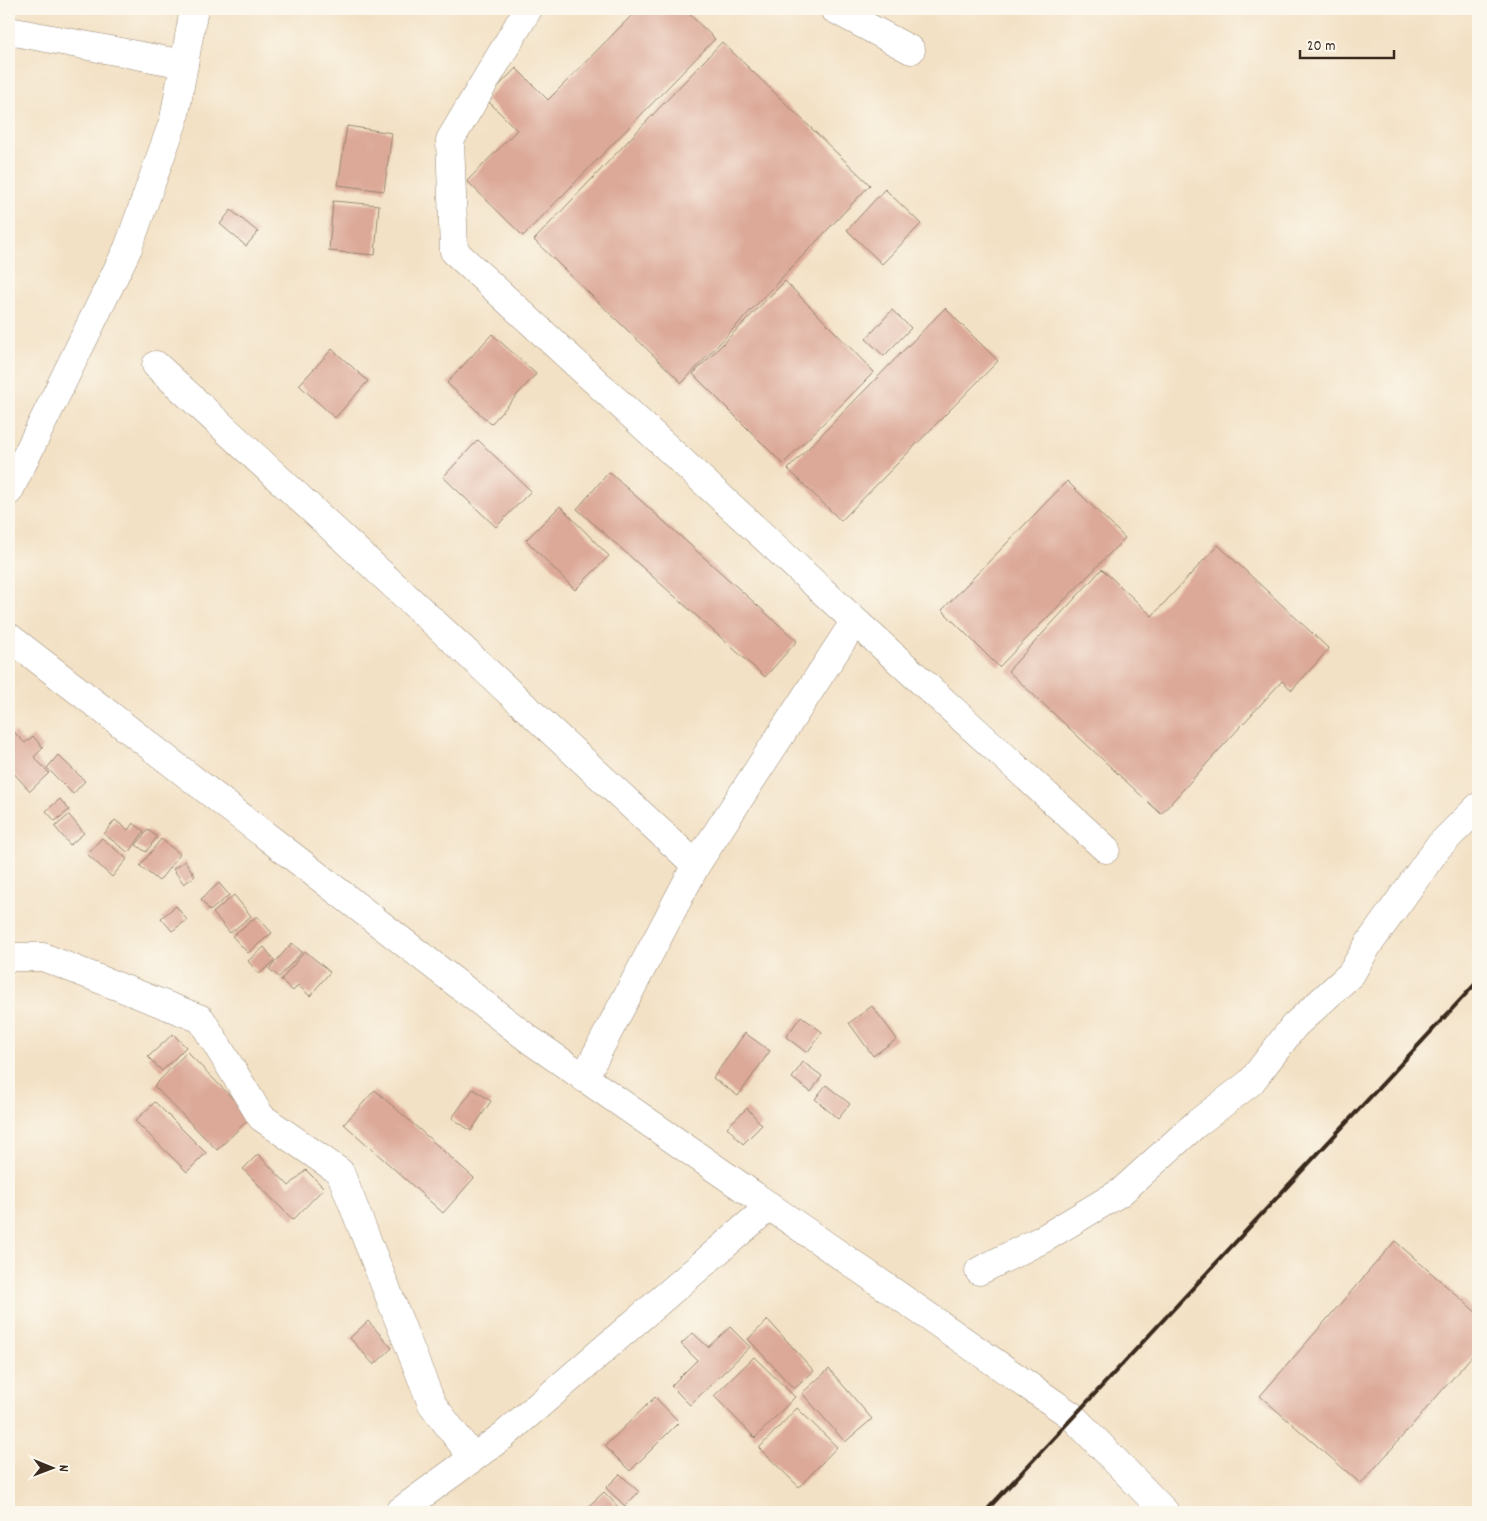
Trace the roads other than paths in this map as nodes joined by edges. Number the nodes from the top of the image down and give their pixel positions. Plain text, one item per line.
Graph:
1 (194, 9) edge
2 (528, 9) edge
3 (834, 9) edge
4 (9, 31) edge
5 (911, 50) dead end
6 (184, 64) junction
7 (156, 365) dead end
8 (9, 491) edge
9 (856, 621) junction
10 (9, 636) edge
11 (1478, 807) edge
12 (1106, 850) dead end
13 (696, 865) junction
14 (9, 957) edge
15 (584, 1078) junction
16 (770, 1206) junction
17 (979, 1271) dead end
18 (473, 1458) junction
19 (399, 1512) edge
20 (1165, 1512) edge

1 - 6 street
2 - 9 street
3 - 5 street
4 - 6 street
6 - 8 street
7 - 13 street
9 - 12 street
9 - 13 street
10 - 15 street
11 - 17 street
13 - 15 street
14 - 18 street
15 - 16 street
16 - 18 street
16 - 20 street
18 - 19 street

